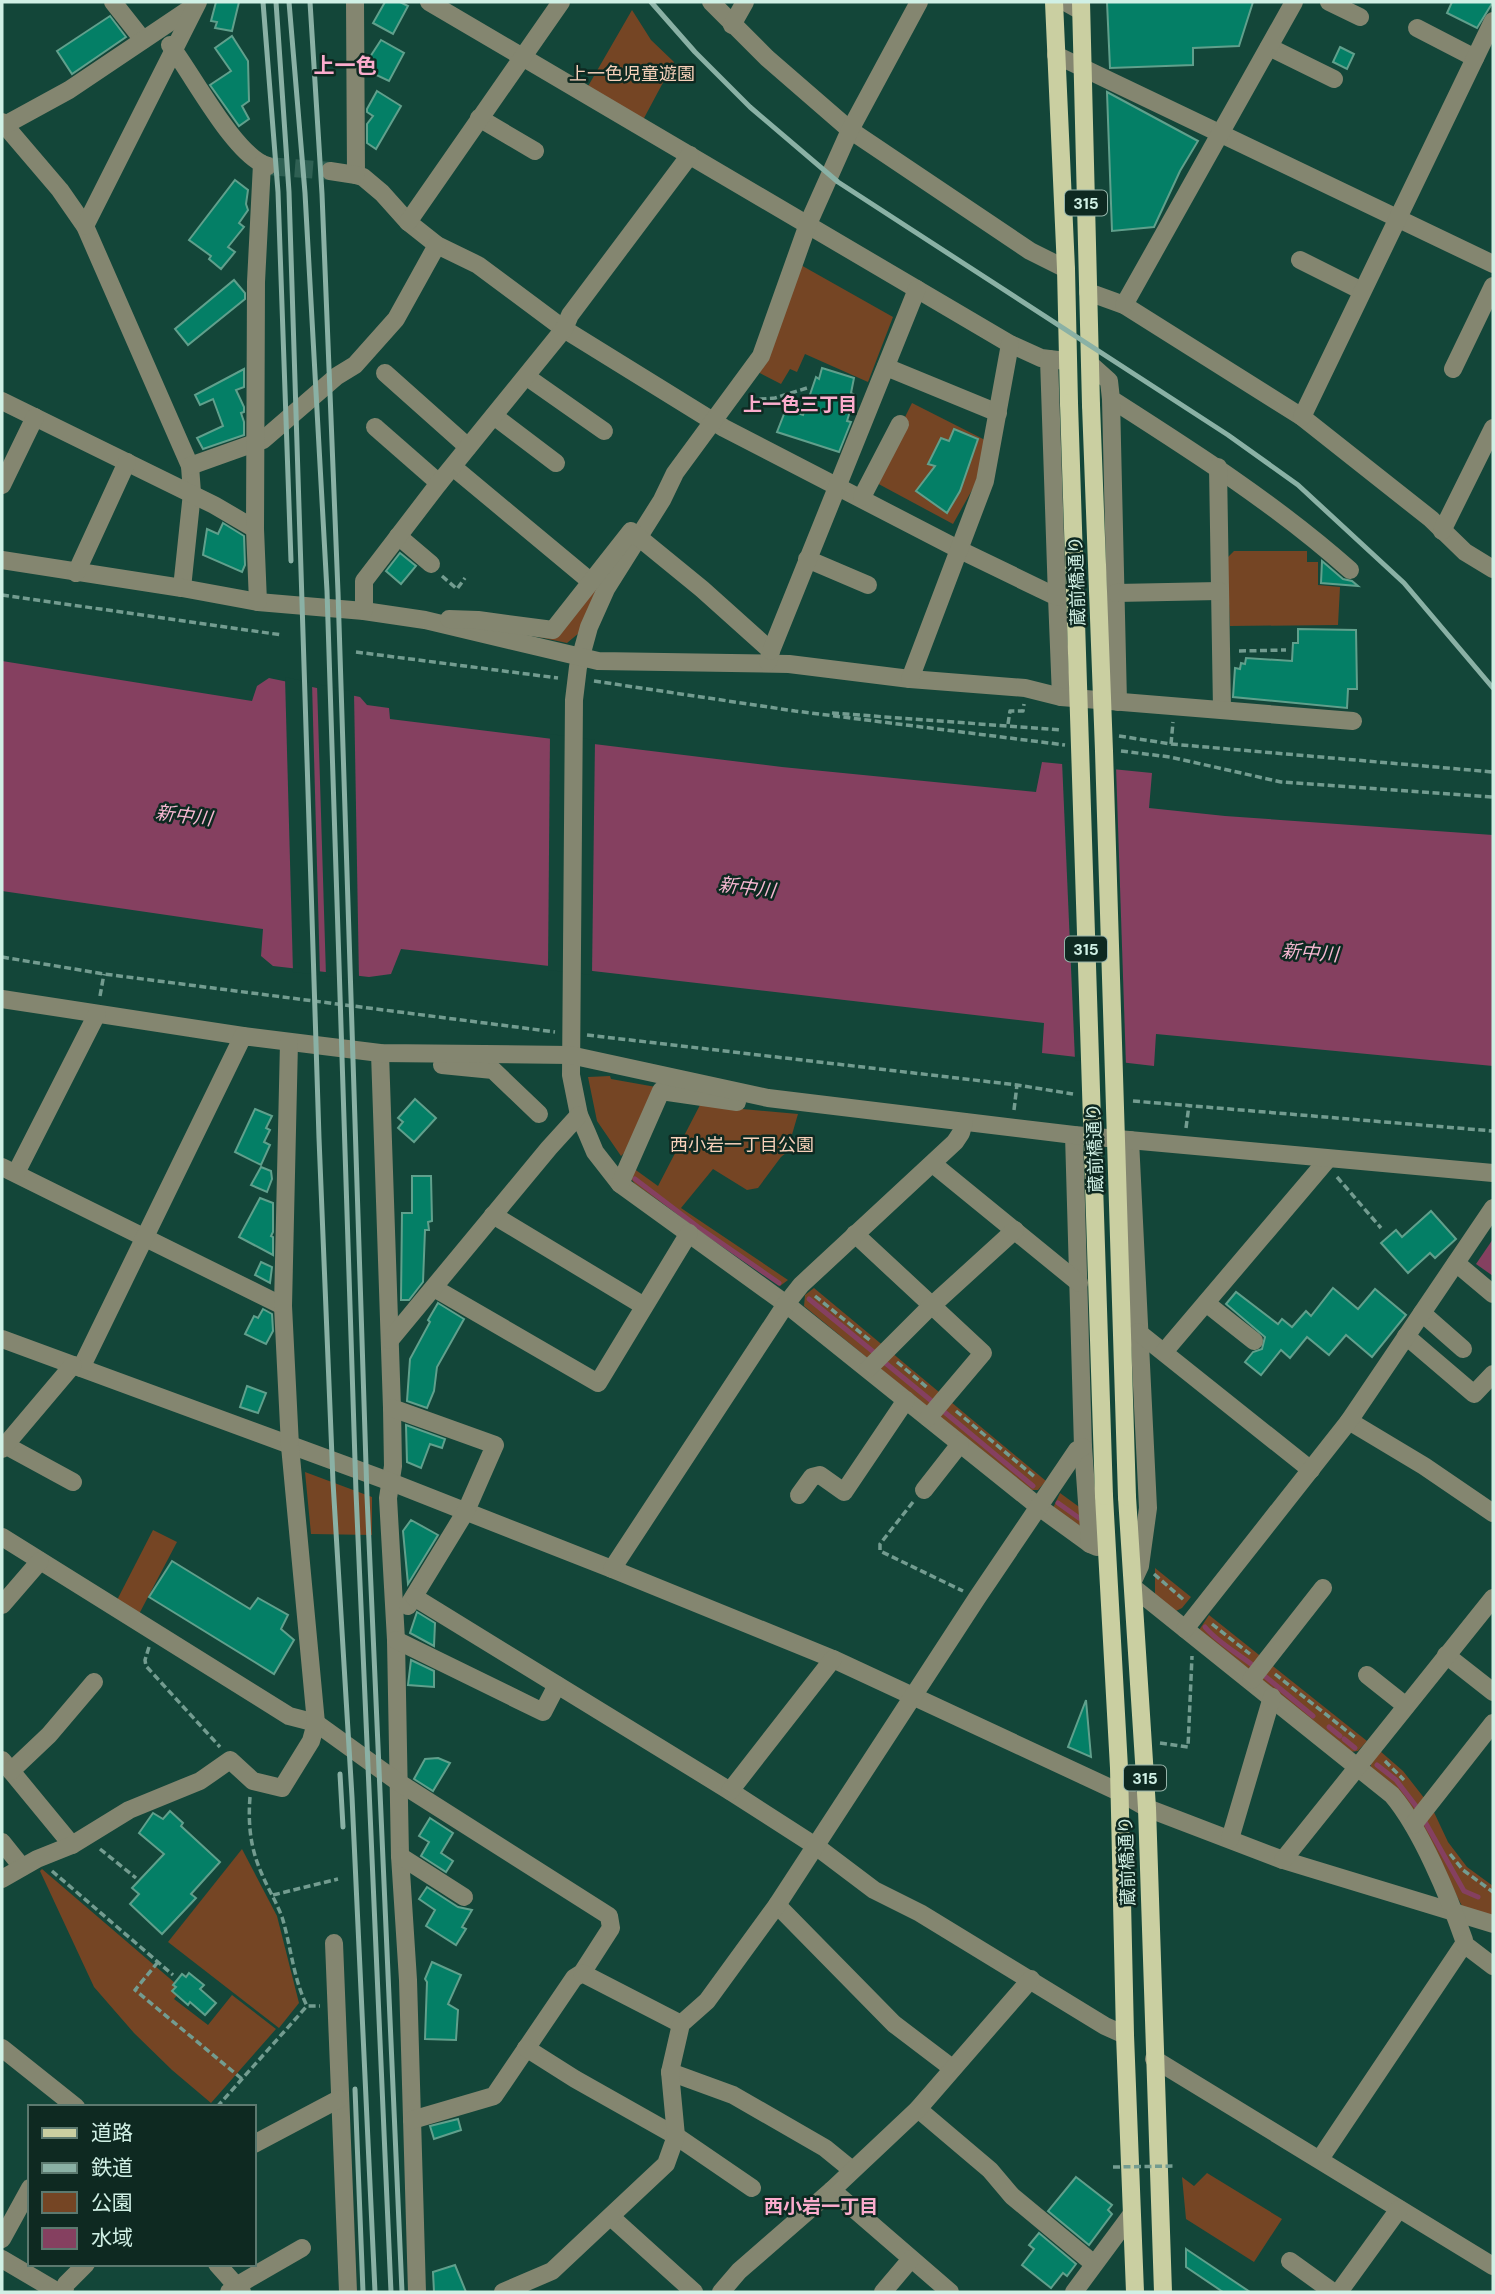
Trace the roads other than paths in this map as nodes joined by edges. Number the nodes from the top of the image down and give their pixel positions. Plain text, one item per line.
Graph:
1 (113, 2) edge
2 (355, 2) edge
3 (429, 2) edge
4 (561, 2) edge
5 (711, 2) edge
6 (745, 2) edge
7 (919, 2) edge
8 (1054, 2) edge
9 (1065, 2) edge
10 (1294, 2) edge
11 (1329, 2) edge
12 (196, 3) edge
13 (1081, 6) edge
14 (1360, 17) dead end
15 (1493, 21) edge
16 (732, 26) junction
17 (1417, 28) dead end
18 (151, 36) junction
19 (1269, 47) junction
20 (174, 51) junction
21 (1056, 55) junction
22 (522, 57) junction
23 (1475, 58) junction
24 (1084, 68) junction
25 (1334, 79) dead end
26 (479, 118) junction
27 (4, 127) edge
28 (850, 130) junction
29 (1221, 134) junction
30 (535, 151) dead end
31 (690, 155) junction
32 (330, 171) tunnel mouth
33 (356, 175) junction
34 (1397, 219) junction
35 (408, 222) junction
36 (808, 224) junction
37 (85, 226) junction
38 (437, 245) junction
39 (1300, 260) dead end
40 (1493, 264) edge
41 (1066, 269) junction
42 (1493, 286) edge
43 (917, 289) junction
44 (1362, 291) junction
45 (1088, 292) junction
46 (1124, 305) junction
47 (564, 329) junction
48 (1010, 344) junction
49 (1058, 360) junction
50 (1090, 364) junction
51 (886, 367) junction
52 (1454, 369) dead end
53 (385, 373) dead end
54 (527, 377) junction
55 (1111, 399) junction
56 (2, 401) edge
57 (998, 413) junction
58 (494, 416) junction
59 (35, 417) junction
60 (1302, 417) junction
61 (712, 420) junction
62 (900, 424) dead end
63 (375, 427) dead end
64 (1493, 428) edge
65 (604, 431) dead end
66 (257, 442) junction
67 (468, 447) junction
68 (127, 462) junction
69 (556, 463) dead end
70 (1485, 465) edge
71 (190, 466) junction
72 (453, 467) junction
73 (1218, 467) junction
74 (439, 483) junction
75 (2, 485) edge
76 (838, 485) junction
77 (191, 493) junction
78 (862, 497) junction
79 (255, 529) junction
80 (1442, 531) junction
81 (398, 536) junction
82 (638, 537) junction
83 (960, 550) junction
84 (807, 559) junction
85 (2, 560) edge
86 (431, 564) road end
87 (1493, 569) edge
88 (1350, 570) dead end
89 (76, 573) junction
90 (590, 581) junction
91 (868, 585) dead end
92 (182, 587) junction
93 (1219, 591) junction
94 (1116, 593) junction
95 (1054, 596) junction
96 (258, 602) junction
97 (364, 611) junction
98 (425, 620) junction
99 (580, 657) junction
100 (769, 657) junction
101 (910, 679) junction
102 (1061, 697) junction
103 (1118, 702) junction
104 (1222, 709) junction
105 (1353, 721) dead end
106 (2, 999) edge
107 (98, 1009) junction
108 (243, 1036) junction
109 (289, 1042) junction
110 (380, 1053) junction
111 (401, 1053) junction
112 (570, 1055) junction
113 (768, 1098) junction
114 (539, 1114) dead end
115 (579, 1115) junction
116 (964, 1122) junction
117 (1074, 1135) junction
118 (1130, 1140) junction
119 (933, 1164) junction
120 (1331, 1167) junction
121 (9, 1170) edge
122 (1493, 1173) edge
123 (620, 1184) junction
124 (1493, 1208) edge
125 (493, 1215) junction
126 (1015, 1230) junction
127 (689, 1233) junction
128 (855, 1234) junction
129 (143, 1237) junction
130 (1456, 1263) junction
131 (1079, 1283) junction
132 (434, 1288) junction
133 (1493, 1294) edge
134 (1206, 1303) junction
135 (786, 1304) junction
136 (644, 1306) junction
137 (932, 1306) junction
138 (283, 1307) junction
139 (1422, 1313) junction
140 (1138, 1332) junction
141 (1405, 1336) junction
142 (2, 1339) edge
143 (390, 1340) junction
144 (1254, 1341) dead end
145 (1463, 1349) dead end
146 (1164, 1352) junction
147 (77, 1366) junction
148 (868, 1369) junction
149 (1493, 1374) edge
150 (906, 1400) junction
151 (392, 1408) junction
152 (928, 1418) junction
153 (1349, 1421) junction
154 (960, 1444) junction
155 (290, 1446) junction
156 (4, 1447) edge
157 (1083, 1447) junction
158 (1311, 1470) junction
159 (73, 1482) dead end
160 (391, 1482) junction
161 (924, 1490) road end
162 (799, 1495) dead end
163 (1039, 1507) junction
164 (466, 1511) junction
165 (1493, 1513) edge
166 (2, 1537) edge
167 (1098, 1548) junction
168 (40, 1560) junction
169 (612, 1569) junction
170 (1134, 1585) junction
171 (1323, 1588) dead end
172 (414, 1597) junction
173 (1493, 1598) edge
174 (2, 1605) edge
175 (394, 1616) junction
176 (1190, 1629) junction
177 (396, 1640) junction
178 (1446, 1655) junction
179 (833, 1659) junction
180 (1367, 1675) dead end
181 (1251, 1680) junction
182 (94, 1682) dead end
183 (557, 1685) junction
184 (1493, 1692) edge
185 (914, 1695) junction
186 (1272, 1697) junction
187 (1406, 1706) junction
188 (316, 1723) junction
189 (1493, 1723) edge
190 (7, 1765) edge
191 (1356, 1766) junction
192 (398, 1782) junction
193 (730, 1791) junction
194 (1119, 1792) junction
195 (1147, 1808) junction
196 (1412, 1825) junction
197 (1230, 1839) junction
198 (79, 1841) junction
199 (2, 1842) edge
200 (817, 1847) junction
201 (400, 1856) junction
202 (1283, 1860) junction
203 (30, 1863) junction
204 (2, 1879) edge
205 (464, 1897) dead end
206 (777, 1905) junction
207 (1455, 1913) junction
208 (1493, 1924) edge
209 (334, 1943) dead end
210 (1464, 1944) junction
211 (1493, 1966) edge
212 (582, 1973) junction
213 (1031, 1979) junction
214 (681, 2024) junction
215 (1125, 2035) junction
216 (2, 2048) edge
217 (526, 2048) junction
218 (1154, 2059) junction
219 (952, 2068) junction
220 (670, 2073) junction
221 (339, 2099) junction
222 (73, 2105) edge
223 (918, 2109) junction
224 (412, 2120) junction
225 (676, 2136) junction
226 (256, 2143) edge
227 (1320, 2159) junction
228 (852, 2170) junction
229 (752, 2188) dead end
230 (832, 2190) junction
231 (28, 2192) edge
232 (1399, 2209) junction
233 (1131, 2215) junction
234 (611, 2217) junction
235 (2, 2239) edge
236 (302, 2248) dead end
237 (2, 2259) edge
238 (911, 2259) junction
239 (1290, 2261) dead end
240 (1094, 2264) junction
241 (84, 2266) edge
242 (218, 2266) edge
243 (1493, 2266) edge
244 (549, 2284) edge
245 (236, 2290) edge
246 (58, 2292) edge
247 (64, 2292) edge
248 (348, 2292) edge
249 (417, 2292) edge
250 (503, 2292) edge
251 (694, 2292) edge
252 (721, 2292) edge
253 (883, 2292) edge
254 (950, 2292) edge
255 (1074, 2292) edge
256 (1135, 2292) edge
257 (1163, 2292) edge
258 (1333, 2292) edge
259 (1339, 2292) edge

1 - 18 street
2 - 33 street
3 - 22 street
4 - 22 street
5 - 16 street
6 - 16 street
7 - 28 street
8 - 21 main road, 315
9 - 13 street
10 - 19 street
11 - 14 street
12 - 18 street
12 - 20 street
13 - 24 main road, 蔵前橋通り / 315
15 - 23 street
16 - 28 street
17 - 23 street
18 - 20 street
18 - 27 street
19 - 25 street
19 - 29 street
20 - 37 street
20 - 66 street
21 - 24 street
21 - 41 main road, 315
22 - 26 street
22 - 31 street
23 - 34 street
24 - 29 street
24 - 45 main road, 蔵前橋通り / 315
26 - 30 street
26 - 35 street
27 - 37 street
28 - 36 street
28 - 41 street
29 - 34 street
29 - 46 street
31 - 36 street
31 - 47 street
32 - 33 street
33 - 35 street
34 - 40 street
34 - 44 street
35 - 38 street
36 - 43 street
36 - 61 street
37 - 71 street
38 - 47 street
38 - 66 street
39 - 44 street
41 - 49 main road, 315
42 - 52 street
43 - 48 street
43 - 51 street
44 - 60 street
45 - 46 street
45 - 50 main road, 蔵前橋通り / 315
46 - 60 street
47 - 54 street
47 - 61 street
48 - 49 street
48 - 57 street
49 - 95 street
49 - 167 main road, 蔵前橋通り / 315, bridge
50 - 55 street
50 - 170 main road, 蔵前橋通り / 315, bridge
51 - 57 street
51 - 76 street
53 - 67 street
54 - 58 street
54 - 65 street
55 - 73 street
55 - 94 street
56 - 59 street
57 - 83 street
58 - 67 street
58 - 69 street
59 - 68 street
59 - 75 street
60 - 80 street
61 - 76 street
61 - 82 street
62 - 78 street
63 - 74 street
64 - 70 street
66 - 71 street
66 - 79 street
67 - 72 street
68 - 77 street
68 - 89 street
70 - 80 street
71 - 77 street
72 - 74 street
72 - 90 street
73 - 88 street
73 - 93 street
74 - 81 street
76 - 78 street
76 - 84 street
77 - 79 street
77 - 92 street
78 - 83 street
79 - 96 street
80 - 87 street
81 - 86 street
81 - 97 street
82 - 90 street
82 - 99 street
82 - 100 street
83 - 95 street
83 - 101 street
84 - 91 street
84 - 100 street
85 - 89 street
89 - 92 street
90 - 98 street
92 - 96 street
93 - 94 street
93 - 104 street
94 - 103 street
95 - 102 street
96 - 97 street
97 - 98 street
98 - 99 street
99 - 100 street
99 - 112 street
100 - 101 street
101 - 102 street
102 - 103 street
103 - 104 street
104 - 105 street
106 - 107 street
107 - 108 street
107 - 121 street
108 - 109 street
108 - 129 street
109 - 110 street
109 - 138 street
110 - 111 street
110 - 143 street
111 - 112 street
111 - 114 street
112 - 113 street
112 - 115 street
113 - 116 street
113 - 123 street
115 - 123 street
115 - 125 street
116 - 117 street
116 - 119 street
117 - 118 street
117 - 131 street
118 - 120 street
118 - 140 street
119 - 126 street
119 - 128 street
120 - 122 street
120 - 134 street
121 - 129 street
123 - 127 street
124 - 130 street
125 - 132 street
125 - 136 street
126 - 131 street
126 - 137 street
127 - 135 street
127 - 136 street
128 - 135 street
128 - 137 street
129 - 138 street
129 - 147 street
130 - 133 street
130 - 139 street
131 - 157 street
132 - 136 street
132 - 143 street
134 - 144 street
134 - 146 street
135 - 148 street
135 - 169 street
137 - 148 street
137 - 152 street
138 - 155 street
139 - 141 street
139 - 145 street
140 - 146 street
140 - 170 street
141 - 149 street
141 - 153 street
142 - 147 street
143 - 151 street
146 - 158 street
147 - 155 street
147 - 156 street
148 - 150 street
150 - 152 street
150 - 162 street
151 - 160 street
151 - 164 street
152 - 154 street
153 - 158 street
153 - 165 street
154 - 161 street
154 - 163 street
155 - 160 street
155 - 188 street
156 - 159 street
157 - 163 street
157 - 167 street
158 - 176 street
160 - 164 street
160 - 175 street
163 - 167 street
163 - 185 street
164 - 169 street
164 - 172 street
166 - 168 street
167 - 194 main road, 蔵前橋通り / 315
168 - 174 street
168 - 188 street
169 - 179 street
170 - 176 street
170 - 195 main road, 蔵前橋通り / 315
171 - 181 street
172 - 175 street
172 - 183 street
173 - 178 street
175 - 177 street
176 - 181 street
177 - 183 street
177 - 192 street
178 - 184 street
178 - 187 street
179 - 185 street
179 - 193 street
180 - 187 street
181 - 186 street
182 - 190 street
183 - 193 street
185 - 194 street
185 - 200 street
186 - 191 street
186 - 197 street
187 - 191 street
188 - 192 street
188 - 198 street
189 - 196 street
190 - 198 street
191 - 196 street
191 - 202 street
192 - 201 street
192 - 212 street
193 - 200 street
194 - 195 street
194 - 215 main road, 蔵前橋通り / 315
195 - 197 street
195 - 218 main road, 蔵前橋通り / 315
196 - 207 street
197 - 202 street
198 - 203 street
199 - 203 street
200 - 206 street
200 - 213 street
201 - 205 street
201 - 224 street
202 - 207 street
203 - 204 street
206 - 214 street
206 - 219 street
207 - 208 street
207 - 210 street
209 - 221 street
210 - 211 street
210 - 227 street
212 - 214 street
212 - 217 street
213 - 215 street
213 - 219 street
214 - 220 street
215 - 233 main road, 蔵前橋通り / 315
216 - 222 street
217 - 224 street
217 - 225 street
218 - 227 street
218 - 257 main road, 蔵前橋通り / 315
219 - 223 street
220 - 225 street
220 - 228 street
221 - 226 street
221 - 248 street
223 - 228 street
223 - 240 street
224 - 249 street
225 - 229 street
225 - 234 street
227 - 232 street
228 - 230 street
230 - 238 street
230 - 252 street
231 - 235 street
232 - 243 street
232 - 259 street
233 - 240 street
233 - 256 main road, 蔵前橋通り / 315
234 - 244 street
234 - 251 street
236 - 245 street
237 - 246 street
238 - 253 street
238 - 254 street
239 - 258 street
240 - 255 street
241 - 247 street
242 - 245 street
244 - 250 street

